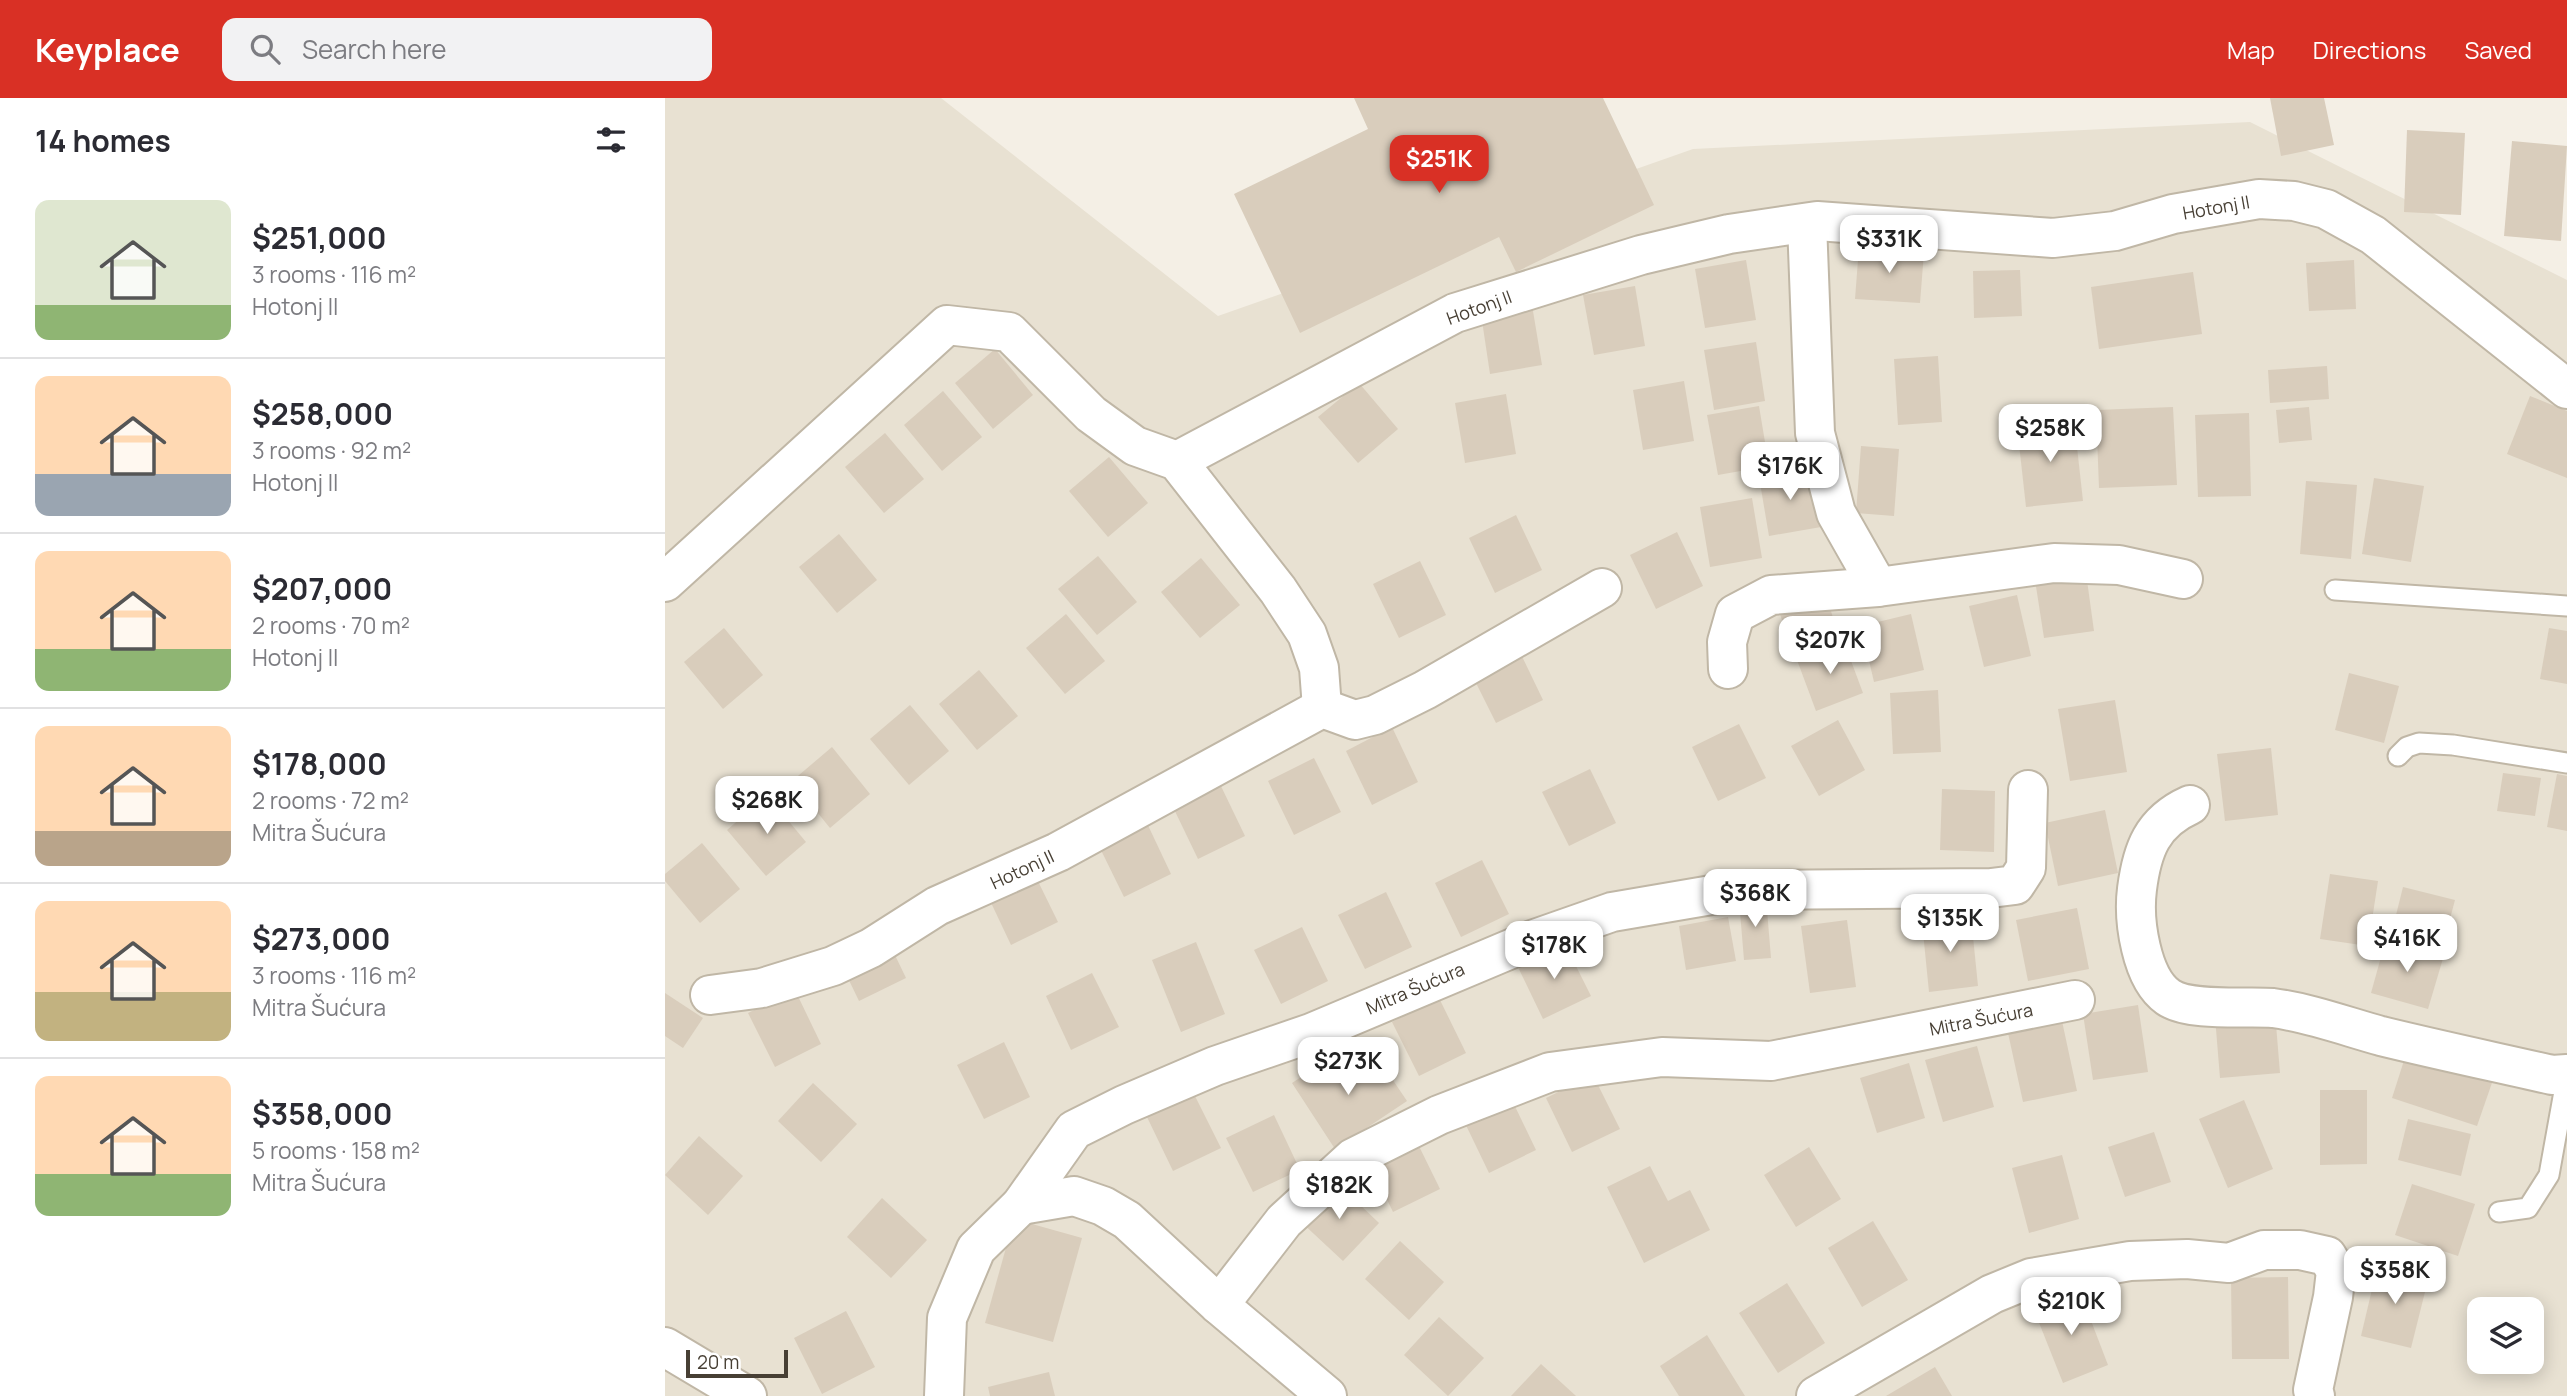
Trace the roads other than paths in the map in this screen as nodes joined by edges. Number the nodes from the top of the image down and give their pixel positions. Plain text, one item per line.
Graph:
1 (1807, 223) junction
2 (2567, 389) edge
3 (1177, 461) junction
4 (2183, 579) dead end
5 (665, 582) edge
6 (1878, 587) junction
7 (1602, 588) dead end
8 (2335, 590) dead end
9 (2567, 607) edge
10 (1728, 669) dead end
11 (1322, 708) junction
12 (2398, 756) dead end
13 (2567, 763) edge
14 (2028, 789) dead end
15 (2190, 805) dead end
16 (710, 995) dead end
17 (2075, 1000) dead end
18 (2567, 1074) edge
19 (1021, 1205) junction
20 (2499, 1212) dead end
21 (1220, 1305) junction
22 (665, 1348) edge
23 (747, 1396) edge
24 (944, 1396) edge
25 (1327, 1396) edge
26 (1816, 1396) edge
27 (2315, 1396) edge

1 - 2 street, Hotonj II
1 - 3 street, Hotonj II
1 - 6 street
3 - 5 street
3 - 11 street
4 - 6 street
6 - 10 street
7 - 11 street
8 - 9 lane
11 - 16 street, Hotonj II
12 - 13 lane
14 - 19 street, Mitra Šućura
15 - 18 street
17 - 21 street, Mitra Šućura
18 - 20 lane
19 - 21 street
19 - 24 street, Mitra Šućura
21 - 25 street
22 - 23 street
26 - 27 street

